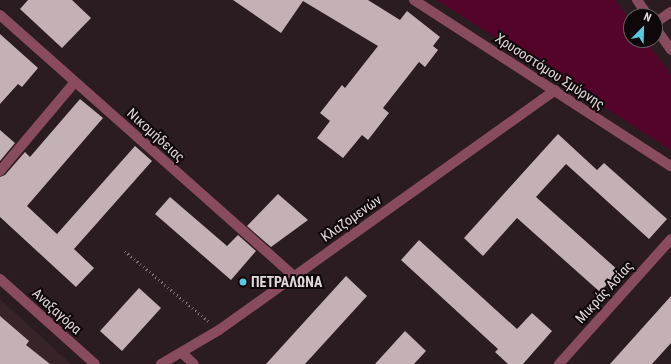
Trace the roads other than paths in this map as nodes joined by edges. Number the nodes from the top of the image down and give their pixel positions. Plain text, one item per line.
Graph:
1 (414, 0) edge
2 (0, 15) edge
3 (663, 38) edge
4 (671, 50) edge
5 (75, 82) junction
6 (555, 90) junction
7 (671, 166) edge
8 (0, 171) edge
9 (671, 240) edge
10 (294, 276) junction
11 (0, 279) edge
12 (182, 352) junction
13 (95, 364) edge
14 (161, 364) edge
15 (194, 364) edge
16 (558, 364) edge

1 - 6 street, Χρυσοστόμου Σμύρνης
2 - 5 street, Νικομήδειας
3 - 4 street
5 - 8 street
5 - 10 street, Νικομήδειας
6 - 7 street, Χρυσοστόμου Σμύρνης
6 - 10 street, Κλαζομενών
9 - 16 street, Μικράς Ασίας
10 - 12 street, Κλαζομενών
11 - 13 street, Αναξαγόρα
12 - 14 street, Κλαζομενών
12 - 15 street

